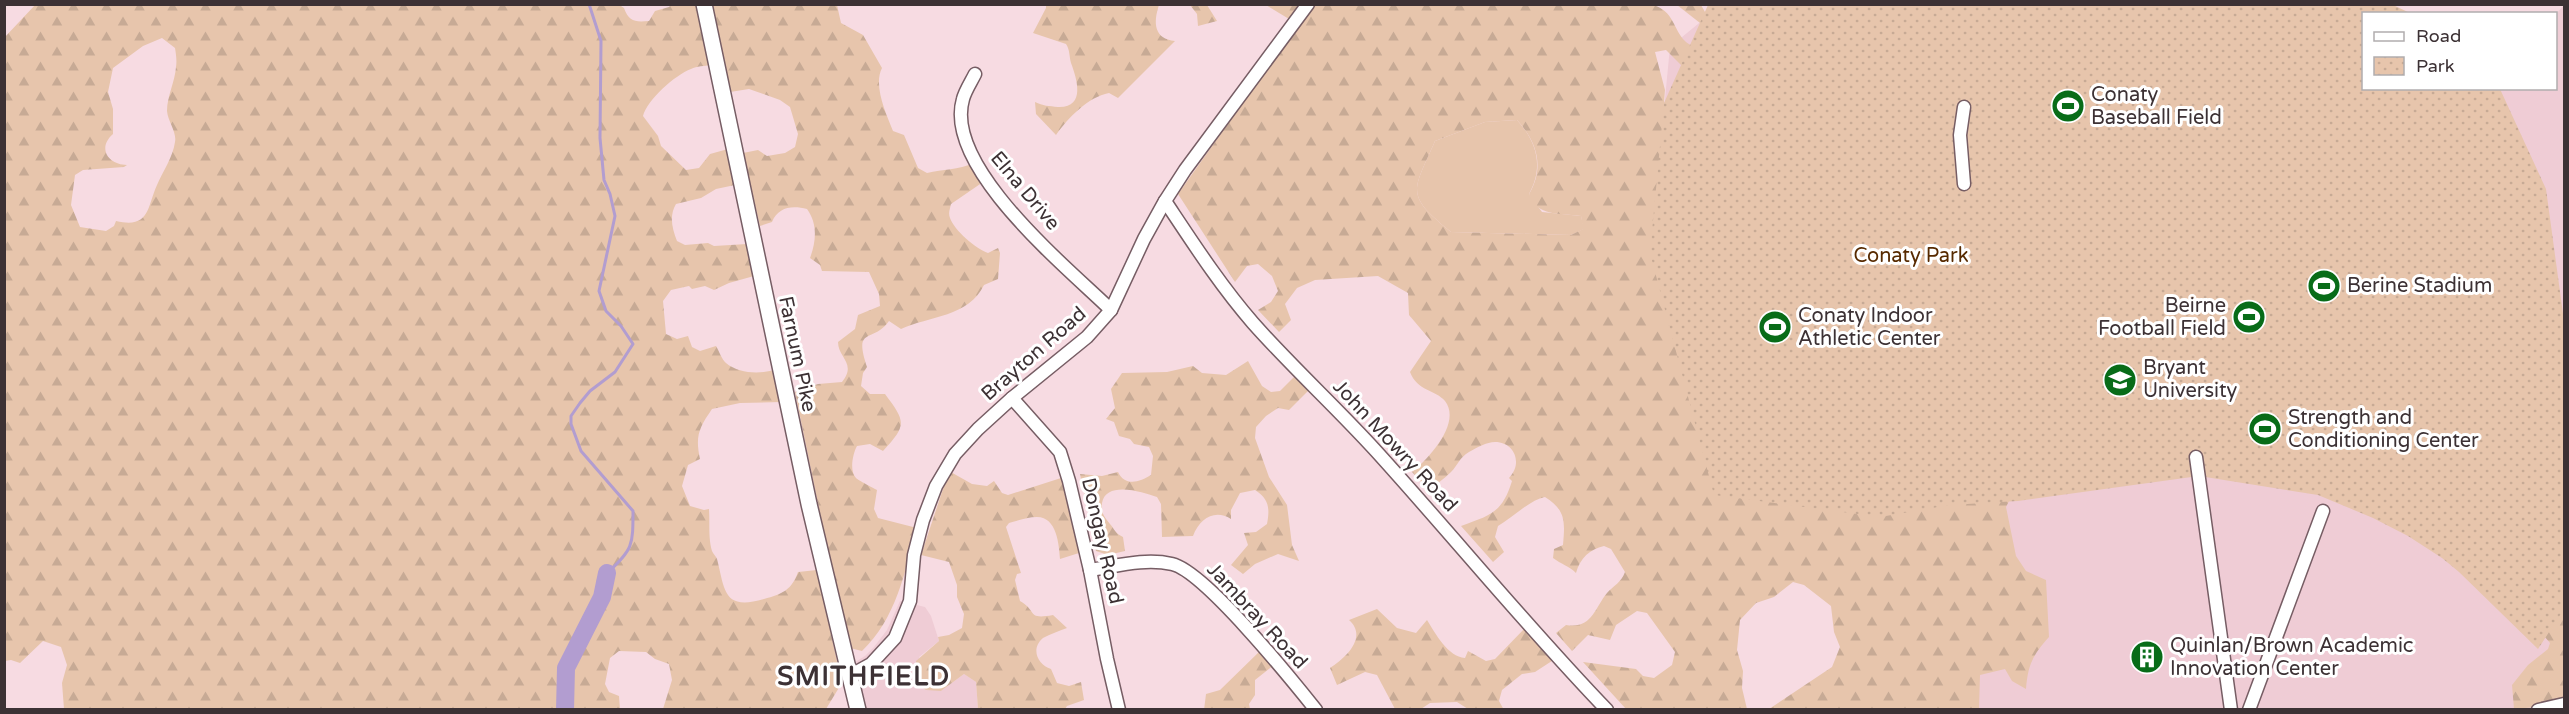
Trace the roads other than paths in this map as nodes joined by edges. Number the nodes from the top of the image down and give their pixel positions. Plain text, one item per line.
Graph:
1 (704, 4) edge
2 (1308, 4) edge
3 (975, 74) dead end
4 (1964, 107) dead end
5 (1964, 183) dead end
6 (1165, 201) junction
7 (1112, 310) junction
8 (1012, 398) junction
9 (2196, 457) dead end
10 (2323, 511) dead end
11 (1090, 570) junction
12 (851, 675) junction
13 (2559, 707) edge
14 (858, 710) edge
15 (1119, 710) edge
16 (1316, 710) edge
17 (1607, 710) edge
18 (2231, 710) edge
19 (2249, 710) edge
20 (2538, 710) edge

1 - 12 main road, Farnum Pike
2 - 6 street, Brayton Road
3 - 7 street, Elna Drive
4 - 5 street
6 - 7 street, Brayton Road
6 - 17 street, John Mowry Road
7 - 8 street, Brayton Road
8 - 11 street, Dongay Road
8 - 12 street, Brayton Road
9 - 18 street
10 - 19 street
11 - 15 street, Dongay Road
11 - 16 street, Jambray Road
12 - 14 main road, Farnum Pike
13 - 20 street

